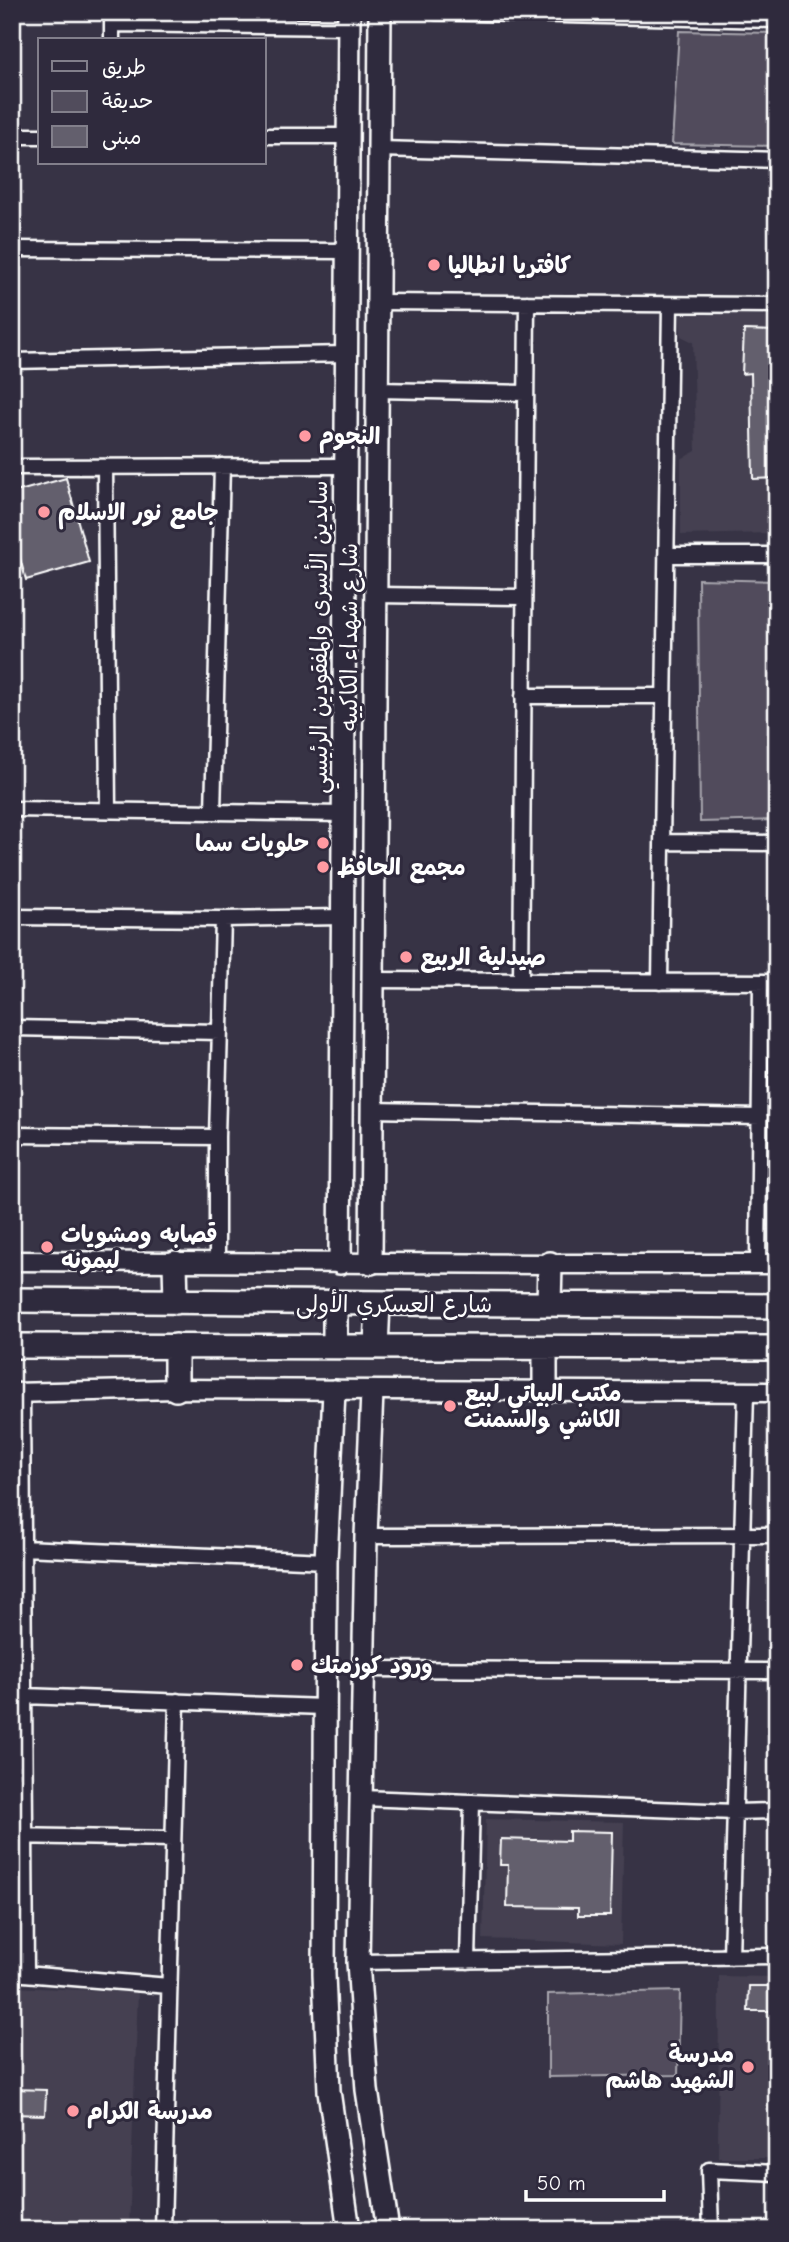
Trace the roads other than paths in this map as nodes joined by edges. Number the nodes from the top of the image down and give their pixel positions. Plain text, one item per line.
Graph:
1 (380, 12) edge
2 (436, 12) edge
3 (539, 13) edge
4 (678, 15) edge
5 (112, 18) edge
6 (218, 19) edge
7 (349, 19) edge
8 (777, 20) edge
9 (112, 38) edge
10 (379, 83) junction
11 (348, 84) junction
12 (12, 136) edge
13 (38, 136) edge
14 (266, 136) edge
15 (348, 136) junction
16 (379, 149) junction
17 (777, 160) edge
18 (12, 249) edge
19 (348, 251) junction
20 (378, 302) junction
21 (527, 303) junction
22 (670, 304) junction
23 (777, 305) edge
24 (347, 354) junction
25 (12, 361) edge
26 (377, 390) junction
27 (525, 393) junction
28 (222, 466) junction
29 (346, 466) junction
30 (12, 467) edge
31 (105, 467) junction
32 (666, 555) junction
33 (777, 555) edge
34 (376, 595) junction
35 (524, 597) junction
36 (523, 696) junction
37 (664, 696) junction
38 (12, 809) edge
39 (108, 810) junction
40 (213, 812) junction
41 (344, 814) junction
42 (662, 842) junction
43 (777, 843) edge
44 (343, 916) junction
45 (12, 917) edge
46 (223, 919) junction
47 (373, 981) junction
48 (521, 981) junction
49 (660, 982) junction
50 (761, 982) junction
51 (777, 982) edge
52 (12, 1028) edge
53 (220, 1032) junction
54 (372, 1110) junction
55 (760, 1117) junction
56 (12, 1135) edge
57 (217, 1137) junction
58 (12, 1261) edge
59 (175, 1263) junction
60 (217, 1263) junction
61 (340, 1263) junction
62 (371, 1263) junction
63 (758, 1263) junction
64 (550, 1264) junction
65 (777, 1264) edge
66 (12, 1300) edge
67 (176, 1302) junction
68 (335, 1304) junction
69 (377, 1304) junction
70 (549, 1304) junction
71 (777, 1306) edge
72 (12, 1346) edge
73 (176, 1346) junction
74 (335, 1346) junction
75 (376, 1347) junction
76 (545, 1348) junction
77 (777, 1348) edge
78 (176, 1389) junction
79 (334, 1391) junction
80 (545, 1391) junction
81 (372, 1392) junction
82 (746, 1392) junction
83 (777, 1392) edge
84 (17, 1393) edge
85 (329, 1500) junction
86 (367, 1503) junction
87 (742, 1535) junction
88 (777, 1535) edge
89 (366, 1536) junction
90 (23, 1548) junction
91 (326, 1561) junction
92 (364, 1669) junction
93 (777, 1671) edge
94 (738, 1672) junction
95 (24, 1696) junction
96 (177, 1702) junction
97 (324, 1707) junction
98 (361, 1798) junction
99 (472, 1802) junction
100 (777, 1811) edge
101 (735, 1812) junction
102 (19, 1836) edge
103 (173, 1839) junction
104 (777, 1956) edge
105 (731, 1957) junction
106 (468, 1961) junction
107 (358, 1962) junction
108 (19, 1973) edge
109 (169, 1986) junction
110 (777, 2173) edge
111 (163, 2230) edge
112 (349, 2230) edge
113 (388, 2230) edge
114 (711, 2230) edge

1 - 10 main road, شارع شهداء الكاكييه
2 - 3 street
3 - 4 street
4 - 8 street
5 - 6 street
5 - 9 street
6 - 7 street
7 - 11 main road, سايدين الأسرى والمفقودين الرئيسي
10 - 11 main road
10 - 16 main road, شارع شهداء الكاكييه
11 - 15 main road, سايدين الأسرى والمفقودين الرئيسي
12 - 13 street
14 - 15 street
15 - 19 main road, سايدين الأسرى والمفقودين الرئيسي
16 - 17 street
16 - 20 main road, شارع شهداء الكاكييه
18 - 19 street
19 - 24 main road, سايدين الأسرى والمفقودين الرئيسي
20 - 21 street
20 - 26 main road, شارع شهداء الكاكييه
21 - 22 street
21 - 27 street
22 - 23 street
22 - 32 street
24 - 25 street
24 - 29 main road, سايدين الأسرى والمفقودين الرئيسي
26 - 27 street
26 - 34 main road, شارع شهداء الكاكييه
27 - 35 street
28 - 29 street
28 - 31 street
28 - 40 street
29 - 41 main road, سايدين الأسرى والمفقودين الرئيسي
30 - 31 street
31 - 39 street
32 - 33 street
32 - 37 street
34 - 35 street
34 - 47 main road, شارع شهداء الكاكييه
35 - 36 street
36 - 37 street
36 - 48 street
37 - 42 street
38 - 39 street
39 - 40 street
40 - 41 street
41 - 44 main road, سايدين الأسرى والمفقودين الرئيسي
42 - 43 street
42 - 49 street
44 - 46 street
44 - 61 main road, سايدين الأسرى والمفقودين الرئيسي
45 - 46 street
46 - 53 street
47 - 48 street
47 - 54 main road, شارع شهداء الكاكييه
48 - 49 street
49 - 50 street
50 - 51 street
50 - 55 street
52 - 53 street
53 - 57 street
54 - 55 street
54 - 62 main road, شارع شهداء الكاكييه
55 - 63 street
56 - 57 street
57 - 60 street
58 - 59 street
59 - 60 street
59 - 67 main road
60 - 61 street
61 - 62 street
62 - 64 street
63 - 64 street
63 - 65 street
64 - 70 main road
66 - 67 main road, شارع العسكري الأولى
67 - 68 main road, شارع العسكري الأولى
68 - 69 main road, شارع العسكري الأولى
68 - 74 main road
69 - 70 main road, شارع العسكري الأولى
69 - 75 main road
70 - 71 main road, شارع العسكري الأولى
72 - 73 main road, شارع العسكري الأولى
73 - 74 main road, شارع العسكري الأولى
73 - 78 main road
74 - 75 main road, شارع العسكري الأولى
75 - 76 main road, شارع العسكري الأولى
76 - 77 main road, شارع العسكري الأولى
76 - 80 main road
78 - 79 street
78 - 84 street
79 - 81 street
79 - 85 main road
80 - 81 street
80 - 82 street
81 - 86 main road
82 - 83 street
82 - 87 street
84 - 90 street
85 - 86 main road
85 - 91 main road
86 - 89 main road
87 - 88 street
87 - 89 street
87 - 94 street
89 - 92 main road
90 - 91 street
90 - 95 street
91 - 97 main road
92 - 94 street
92 - 98 main road
93 - 94 street
94 - 101 street
95 - 96 street
95 - 102 street
96 - 97 street
96 - 103 street
97 - 112 main road
98 - 99 street
98 - 107 main road
99 - 101 street
99 - 106 street
100 - 101 street
101 - 105 street
102 - 103 street
102 - 108 street
103 - 109 street
104 - 105 street
105 - 106 street
106 - 107 street
107 - 113 main road
108 - 109 street
109 - 111 street
110 - 114 street

